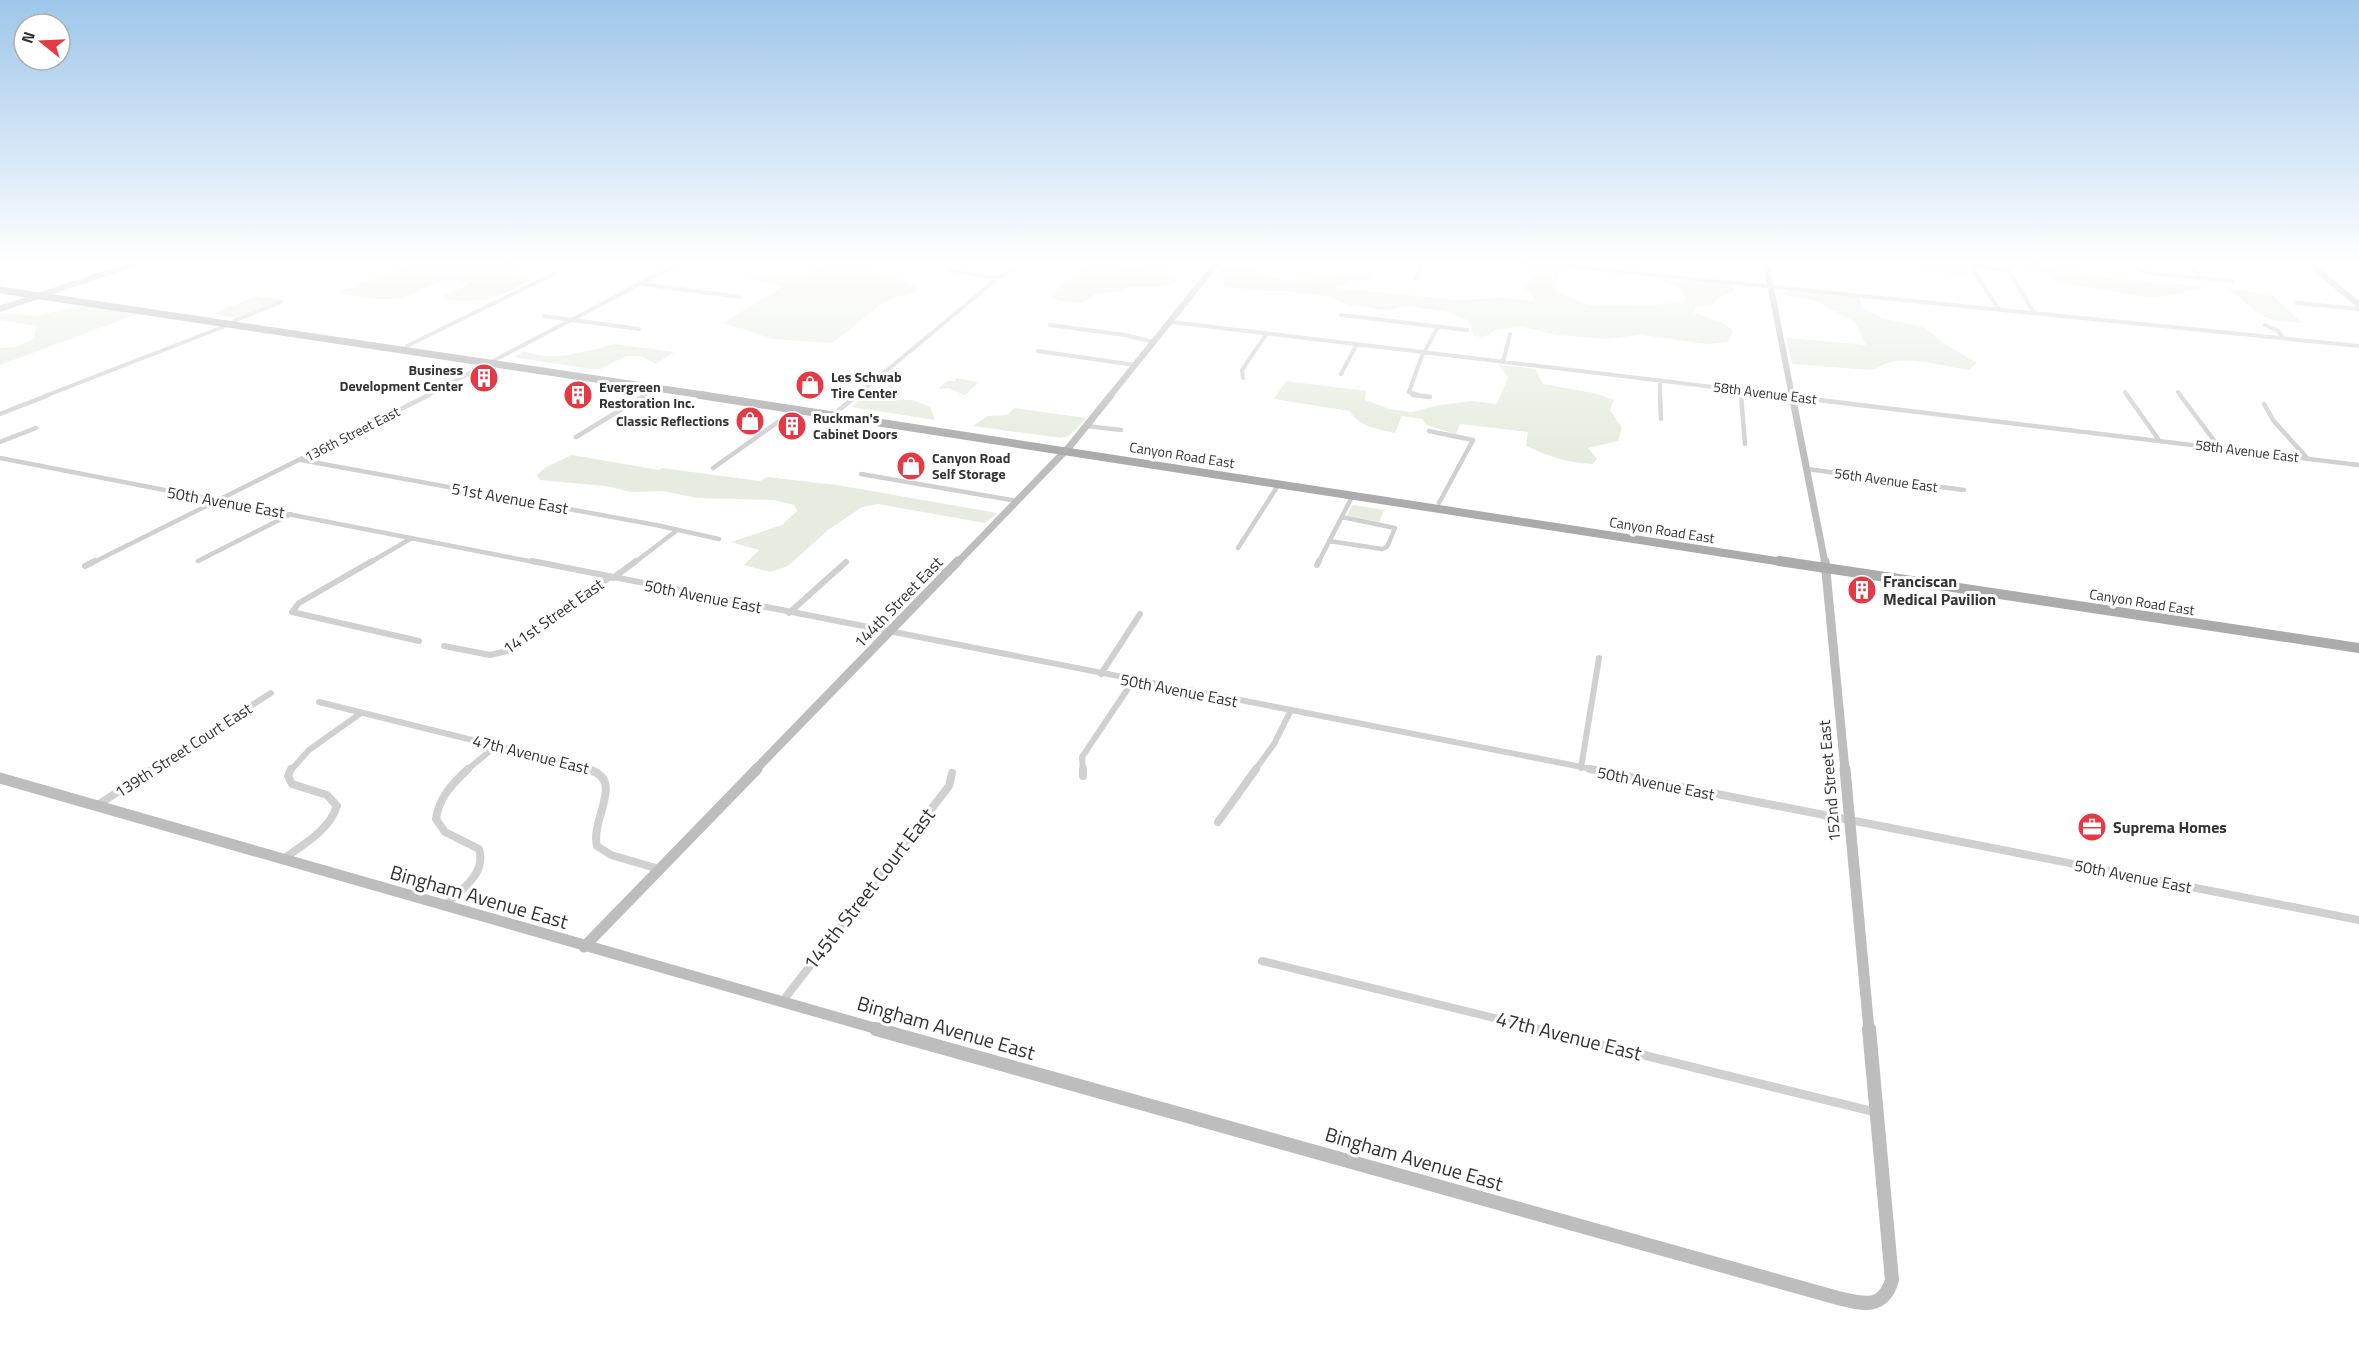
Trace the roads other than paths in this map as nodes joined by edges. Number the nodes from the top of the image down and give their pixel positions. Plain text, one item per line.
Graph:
1 (223, 326) edge
2 (253, 326) edge
3 (272, 326) edge
4 (447, 326) edge
5 (563, 326) edge
6 (624, 326) edge
7 (942, 326) edge
8 (1059, 326) edge
9 (1167, 326) edge
10 (1212, 326) edge
11 (1431, 326) edge
12 (1780, 326) edge
13 (2165, 326) edge
14 (2267, 326) edge
15 (1438, 327) junction
16 (639, 328) dead end
17 (1467, 330) dead end
18 (1267, 333) junction
19 (1510, 334) dead end
20 (2283, 338) junction
21 (1154, 342) junction
22 (1357, 344) junction
23 (407, 346) junction
24 (2359, 346) edge
25 (1038, 351) dead end
26 (1426, 352) junction
27 (495, 362) junction
28 (1503, 362) junction
29 (1135, 365) junction
30 (1341, 374) dead end
31 (1243, 378) dead end
32 (1660, 380) junction
33 (656, 388) junction
34 (701, 390) junction
35 (1741, 390) junction
36 (2126, 392) dead end
37 (2178, 392) dead end
38 (1793, 396) junction
39 (1430, 397) dead end
40 (2264, 404) dead end
41 (796, 409) junction
42 (839, 410) junction
43 (0, 414) edge
44 (1661, 419) dead end
45 (1087, 426) junction
46 (36, 428) dead end
47 (1121, 430) dead end
48 (1429, 431) dead end
49 (576, 437) dead end
50 (2159, 440) junction
51 (0, 442) edge
52 (1745, 444) dead end
53 (2219, 447) junction
54 (1069, 448) junction
55 (0, 458) edge
56 (2308, 459) junction
57 (300, 460) junction
58 (2359, 465) edge
59 (713, 468) dead end
60 (1807, 469) junction
61 (861, 474) dead end
62 (1279, 484) junction
63 (1964, 490) dead end
64 (1353, 495) junction
65 (218, 501) junction
66 (1017, 501) junction
67 (1438, 504) junction
68 (1452, 511) junction
69 (1498, 512) junction
70 (291, 513) junction
71 (1342, 517) junction
72 (676, 531) junction
73 (412, 538) junction
74 (719, 539) dead end
75 (1329, 541) junction
76 (1238, 548) dead end
77 (198, 561) dead end
78 (846, 562) dead end
79 (1317, 565) dead end
80 (1826, 565) junction
81 (85, 566) dead end
82 (611, 578) junction
83 (789, 613) junction
84 (1140, 614) dead end
85 (889, 633) junction
86 (419, 641) dead end
87 (2359, 641) edge
88 (444, 646) dead end
89 (2359, 648) edge
90 (1599, 658) dead end
91 (1101, 674) junction
92 (1133, 681) junction
93 (271, 693) dead end
94 (319, 702) dead end
95 (1290, 712) junction
96 (361, 713) junction
97 (496, 745) junction
98 (1581, 768) junction
99 (952, 773) dead end
100 (1083, 776) dead end
101 (0, 778) edge
102 (96, 806) junction
103 (1849, 821) junction
104 (1218, 822) dead end
105 (282, 860) junction
106 (660, 869) junction
107 (443, 907) junction
108 (2359, 921) edge
109 (584, 947) junction
110 (1262, 961) dead end
111 (781, 1003) junction
112 (1876, 1112) junction
113 (1884, 1299) joint

1 - 43 street
2 - 27 main road, Canyon Road East
3 - 23 main road, Canyon Road East
4 - 23 street
5 - 27 street, 136th Street East
6 - 16 street
7 - 42 street
8 - 21 street
9 - 21 street, 144th Street East
10 - 18 street, 58th Avenue East
11 - 15 street
12 - 38 street, 152nd Street East
13 - 20 street
14 - 20 street
15 - 17 street
15 - 26 street
18 - 22 street, 58th Avenue East
18 - 31 street
19 - 28 street
20 - 24 street
21 - 29 street, 144th Street East
22 - 26 street, 58th Avenue East
22 - 30 street
23 - 27 main road, Canyon Road East
25 - 29 street
26 - 28 street, 58th Avenue East
26 - 39 street
27 - 33 main road, Canyon Road East
27 - 34 main road, Canyon Road East
27 - 57 street, 136th Street East
28 - 32 street, 58th Avenue East
29 - 45 street, 144th Street East
32 - 35 street, 58th Avenue East
32 - 44 street
33 - 34 main road
33 - 41 main road, Canyon Road East
33 - 49 street
34 - 42 main road, Canyon Road East
35 - 38 street, 58th Avenue East
35 - 52 street
36 - 50 street
37 - 53 street
38 - 50 street, 58th Avenue East
38 - 60 street, 152nd Street East
40 - 56 street
41 - 42 main road
41 - 54 main road, Canyon Road East
41 - 59 street
42 - 54 main road, Canyon Road East
45 - 47 street
45 - 54 street, 144th Street East
46 - 51 street
48 - 67 street
50 - 53 street, 58th Avenue East
53 - 56 street, 58th Avenue East
54 - 62 main road, Canyon Road East
54 - 66 street, 144th Street East
54 - 67 main road, Canyon Road East
55 - 65 street, 50th Avenue East
56 - 58 street, 58th Avenue East
57 - 65 street, 136th Street East
57 - 72 street, 51st Avenue East
60 - 63 street, 56th Avenue East
60 - 80 street, 152nd Street East
61 - 66 street
62 - 64 main road, Canyon Road East
62 - 76 street
64 - 68 main road, Canyon Road East
64 - 71 street
65 - 70 street, 50th Avenue East
65 - 81 street, 136th Street East
66 - 85 street, 144th Street East
67 - 69 main road, Canyon Road East
68 - 69 main road
68 - 80 main road, Canyon Road East
69 - 80 main road, Canyon Road East
70 - 73 street, 50th Avenue East
70 - 77 street
71 - 75 street
71 - 75 street
72 - 74 street, 51st Avenue East
72 - 82 street, 141st Street East
73 - 82 street, 50th Avenue East
73 - 86 street
75 - 79 street
78 - 83 street
80 - 87 main road, Canyon Road East
80 - 89 main road, Canyon Road East
80 - 103 street, 152nd Street East
82 - 83 street, 50th Avenue East
82 - 88 street, 141st Street East
83 - 85 street, 50th Avenue East
84 - 91 street
85 - 91 street, 50th Avenue East
85 - 106 street, 144th Street East
90 - 98 street
91 - 92 street, 50th Avenue East
92 - 95 street, 50th Avenue East
92 - 100 street
93 - 102 street, 139th Street Court East
94 - 96 street, 47th Avenue East
95 - 98 street, 50th Avenue East
95 - 104 street
96 - 97 street, 47th Avenue East
96 - 105 street
97 - 106 street, 47th Avenue East
97 - 107 street
98 - 103 street, 50th Avenue East
99 - 111 street, 145th Street Court East
101 - 102 street, Bingham Avenue East
102 - 105 street, Bingham Avenue East
103 - 108 street, 50th Avenue East
103 - 112 street, 152nd Street East
105 - 107 street, Bingham Avenue East
106 - 109 street, 144th Street East
107 - 109 street, Bingham Avenue East
109 - 111 street, Bingham Avenue East
110 - 112 street, 47th Avenue East
111 - 113 street, Bingham Avenue East
112 - 113 street, 152nd Street East

